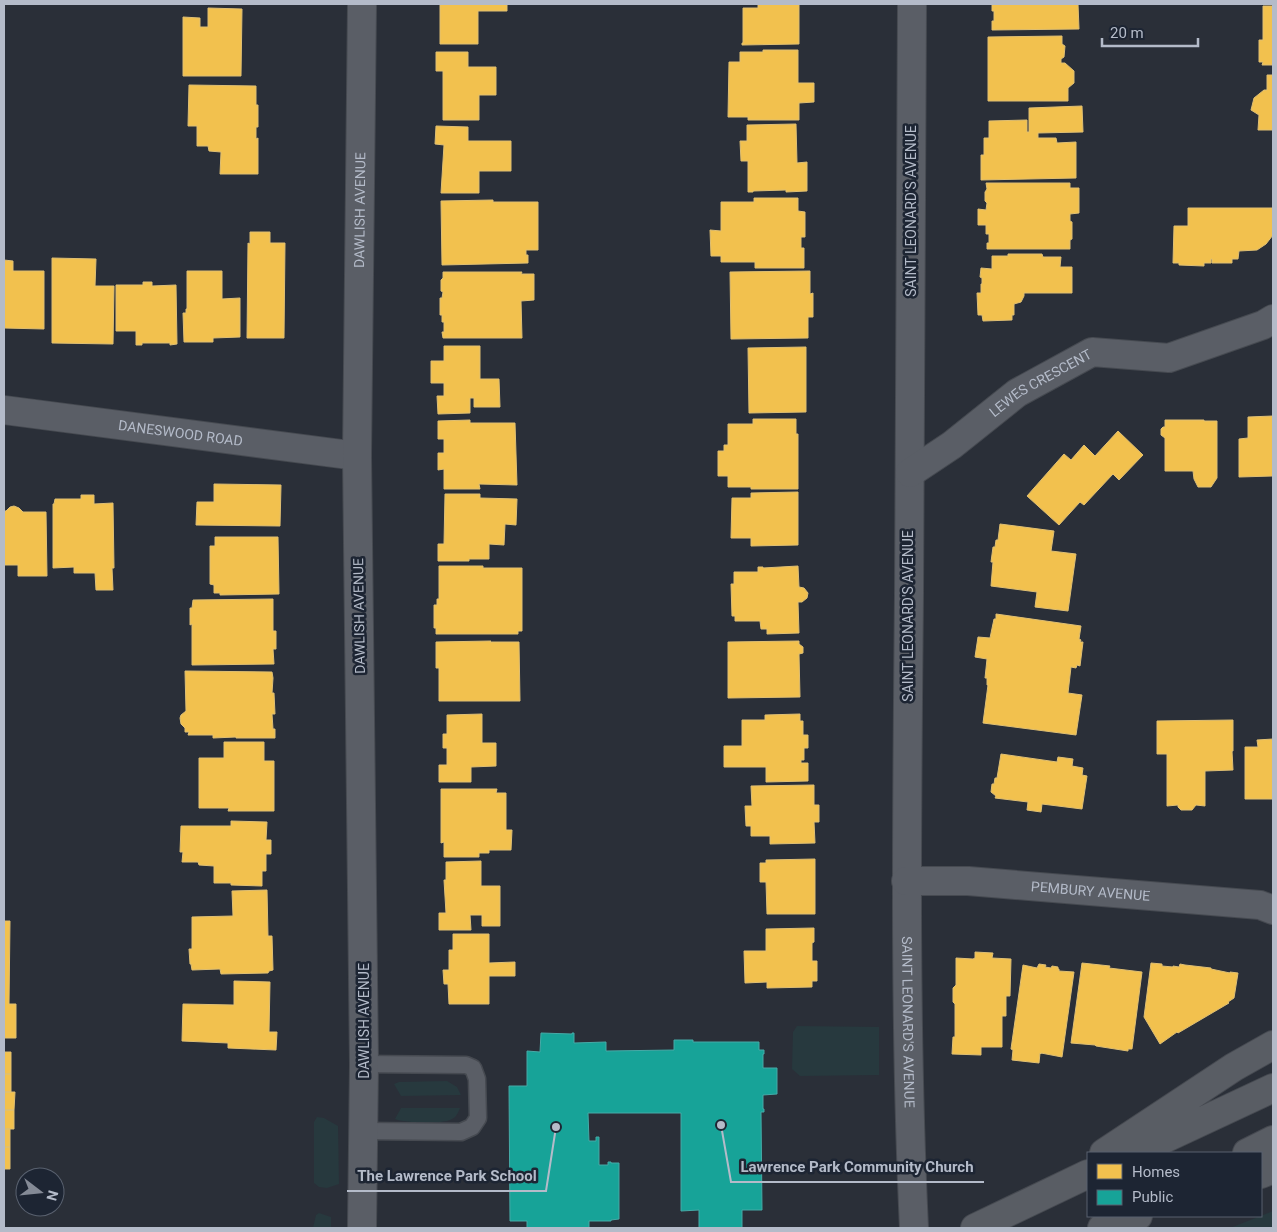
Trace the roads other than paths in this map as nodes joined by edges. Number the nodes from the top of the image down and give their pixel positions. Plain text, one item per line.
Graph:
1 (362, 4) edge
2 (912, 4) edge
3 (1273, 320) edge
4 (4, 410) edge
5 (357, 456) junction
6 (910, 473) junction
7 (906, 881) junction
8 (1273, 910) edge
9 (1273, 1044) edge
10 (364, 1064) junction
11 (1273, 1088) edge
12 (364, 1131) junction
13 (1273, 1140) edge
14 (1106, 1152) edge
15 (1136, 1152) edge
16 (1249, 1152) edge
17 (1087, 1165) edge
18 (1087, 1174) edge
19 (1034, 1200) junction
20 (1120, 1217) edge
21 (1135, 1217) edge
22 (362, 1228) edge
23 (914, 1228) edge
24 (975, 1228) edge
25 (1097, 1228) edge
26 (1102, 1228) edge

1 - 5 street, DAWLISH AVENUE
2 - 6 street, SAINT LEONARD'S AVENUE
3 - 6 street, LEWES CRESCENT
4 - 5 street, DANESWOOD ROAD
5 - 10 street, DAWLISH AVENUE
6 - 7 street, SAINT LEONARD'S AVENUE
7 - 8 street, PEMBURY AVENUE
7 - 23 street, SAINT LEONARD'S AVENUE
9 - 14 main road
10 - 12 street, DAWLISH AVENUE
10 - 12 lane
11 - 15 main road
12 - 22 street, DAWLISH AVENUE
13 - 16 main road
17 - 19 main road
18 - 19 main road
19 - 24 main road
20 - 25 main road
21 - 26 main road

